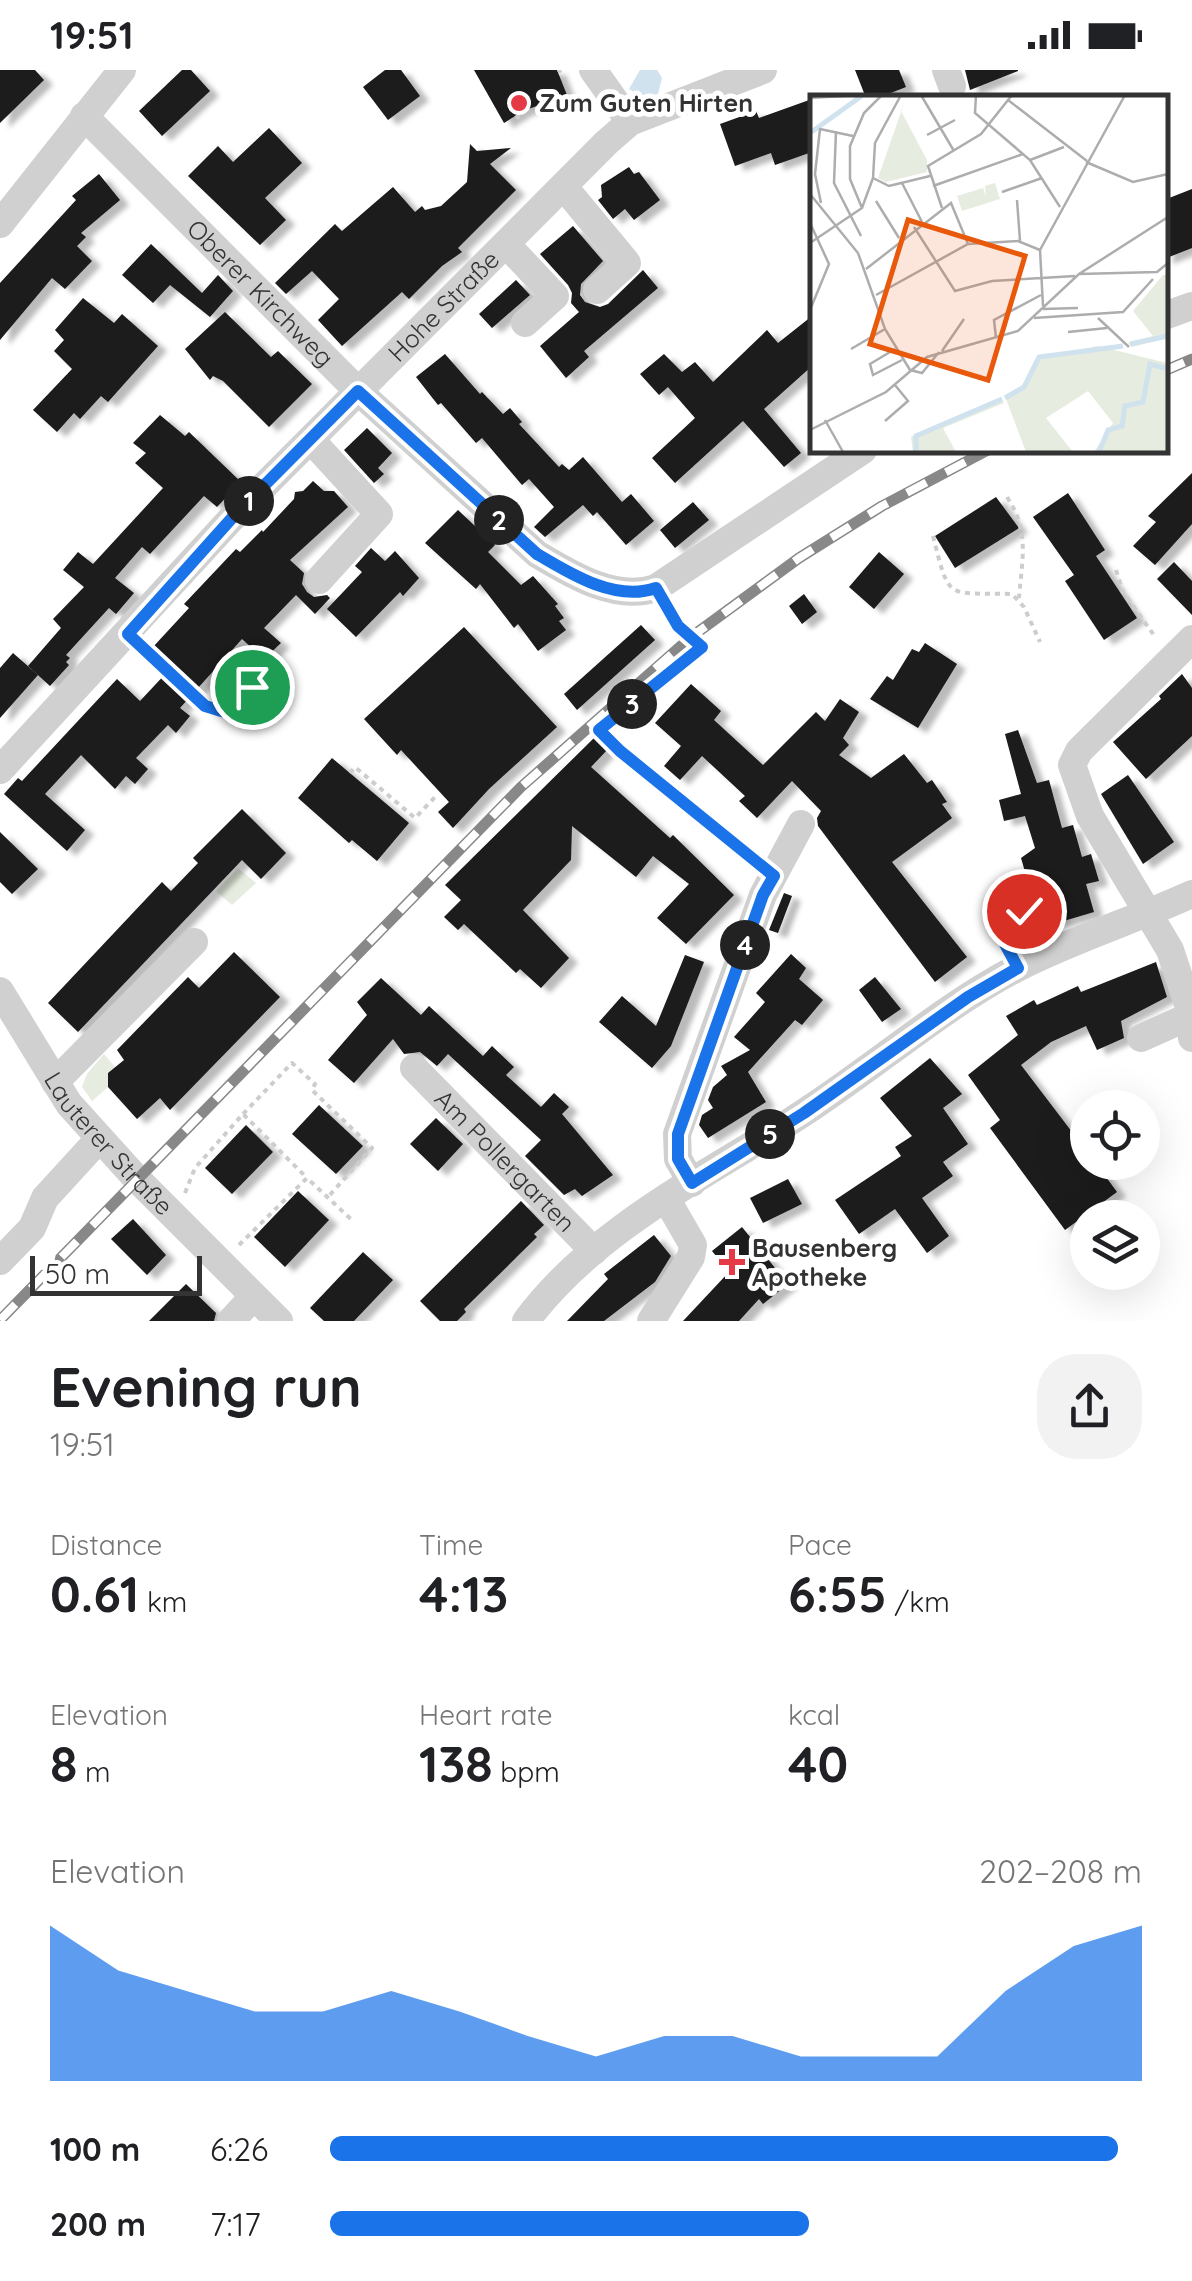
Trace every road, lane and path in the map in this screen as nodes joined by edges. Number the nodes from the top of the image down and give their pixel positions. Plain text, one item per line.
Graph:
1 (122, 70) edge
2 (593, 70) edge
3 (763, 70) edge
4 (516, 115) dead end
5 (84, 116) junction
6 (522, 122) dead end
7 (630, 122) junction
8 (564, 187) junction
9 (0, 224) edge
10 (506, 244) junction
11 (596, 290) dead end
12 (1192, 306) edge
13 (1167, 315) edge
14 (525, 323) dead end
15 (358, 391) junction
16 (312, 440) junction
17 (859, 452) edge
18 (1007, 497) dead end
19 (933, 536) dead end
20 (1116, 570) dead end
21 (319, 580) dead end
22 (647, 592) junction
23 (1018, 601) junction
24 (678, 626) junction
25 (690, 631) dead end
26 (128, 634) junction
27 (1040, 642) dead end
28 (1182, 649) edge
29 (236, 658) dead end
30 (0, 770) edge
31 (350, 773) dead end
32 (435, 797) dead end
33 (802, 824) dead end
34 (774, 876) junction
35 (1192, 894) edge
36 (1149, 914) junction
37 (194, 942) dead end
38 (1181, 945) edge
39 (1057, 950) junction
40 (1018, 968) junction
41 (0, 991) edge
42 (1191, 1023) edge
43 (1141, 1038) dead end
44 (414, 1068) dead end
45 (54, 1082) junction
46 (243, 1114) junction
47 (99, 1139) junction
48 (308, 1178) junction
49 (692, 1183) junction
50 (328, 1197) junction
51 (667, 1200) junction
52 (170, 1212) junction
53 (354, 1222) dead end
54 (594, 1252) junction
55 (0, 1261) edge
56 (221, 1264) junction
57 (252, 1297) junction
58 (230, 1321) edge
59 (279, 1321) edge
60 (526, 1321) edge
61 (652, 1321) edge

1 - 5 street
2 - 7 street
3 - 7 street, Hohe Straße
4 - 6 path
5 - 9 street
5 - 15 street, Oberer Kirchweg
7 - 8 street, Hohe Straße
8 - 10 street, Hohe Straße
8 - 11 street
10 - 14 street
10 - 15 street, Hohe Straße
12 - 13 street
15 - 16 street, Hohe Straße
15 - 22 street, Oberer Kirchweg
16 - 21 street
16 - 26 street, Hohe Straße
17 - 22 street
18 - 23 path
19 - 23 path
20 - 28 path
22 - 24 path
23 - 27 path
24 - 25 path
24 - 34 path
26 - 29 path
26 - 30 street, Hohe Straße
28 - 36 street
31 - 32 path
33 - 34 street
34 - 49 street
35 - 36 street
36 - 38 street
36 - 39 street
37 - 45 street
38 - 42 street
39 - 40 street
39 - 40 path
40 - 49 street
41 - 45 street, Lauterer Straße
42 - 43 street
44 - 54 street, Am Pollergarten
45 - 47 street, Lauterer Straße
46 - 48 path
46 - 50 path
46 - 52 path
47 - 52 street, Lauterer Straße
47 - 55 street
48 - 50 path
48 - 56 path
49 - 51 street
50 - 53 path
51 - 54 street
51 - 61 street
52 - 56 street, Lauterer Straße
54 - 60 street
56 - 57 street, Lauterer Straße
57 - 58 street
57 - 59 street, Lauterer Straße

